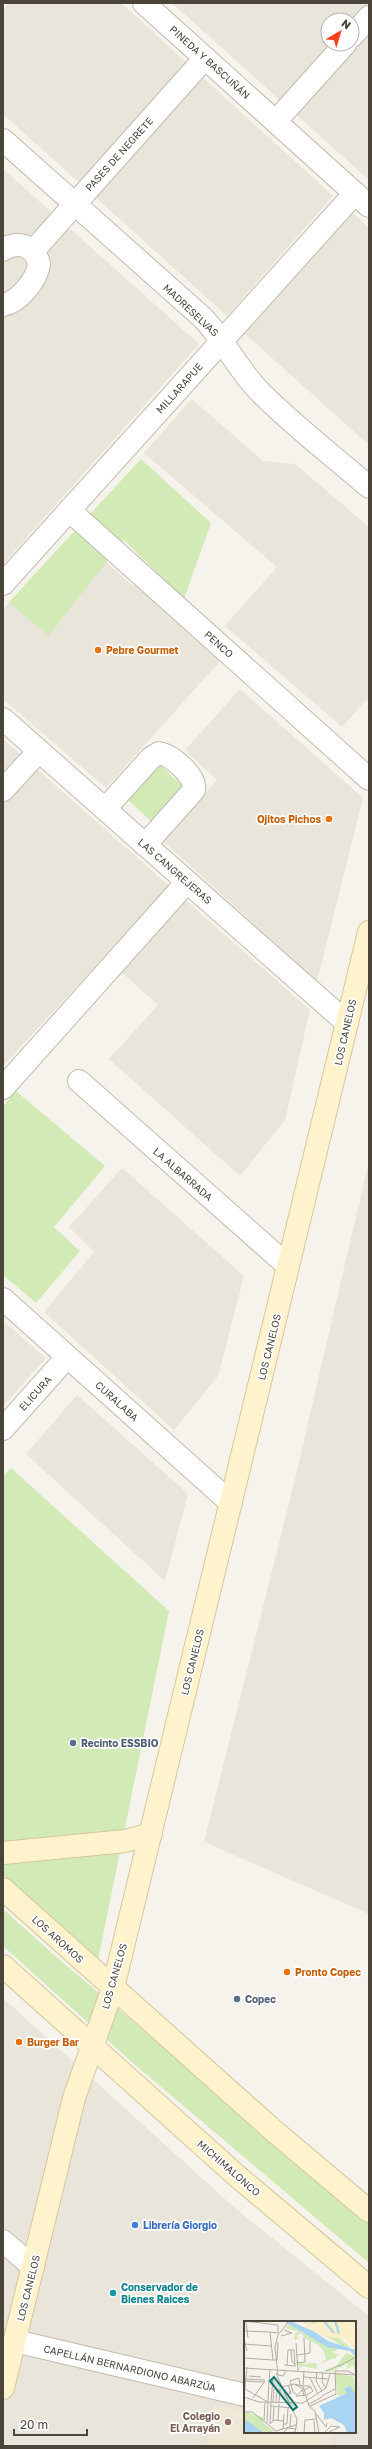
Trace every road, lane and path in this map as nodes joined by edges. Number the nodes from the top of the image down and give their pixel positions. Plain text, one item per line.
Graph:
1 (144, 3) edge
2 (369, 17) edge
3 (360, 27) edge
4 (338, 52) edge
5 (205, 58) junction
6 (276, 121) junction
7 (3, 140) edge
8 (362, 199) edge
9 (74, 205) junction
10 (3, 250) edge
11 (34, 250) junction
12 (3, 305) edge
13 (222, 340) junction
14 (369, 487) edge
15 (69, 510) junction
16 (3, 584) edge
17 (3, 719) edge
18 (39, 750) junction
19 (369, 779) edge
20 (3, 790) edge
21 (105, 809) junction
22 (146, 845) junction
23 (187, 882) junction
24 (369, 932) edge
25 (369, 977) edge
26 (354, 995) junction
27 (347, 1023) junction
28 (79, 1081) dead end
29 (3, 1088) edge
30 (288, 1266) junction
31 (3, 1299) edge
32 (67, 1357) junction
33 (3, 1429) edge
34 (231, 1503) junction
35 (150, 1834) junction
36 (3, 1853) edge
37 (3, 1890) edge
38 (3, 1966) edge
39 (113, 1988) junction
40 (91, 2045) junction
41 (369, 2210) edge
42 (3, 2241) edge
43 (33, 2267) junction
44 (369, 2287) edge
45 (15, 2341) junction
46 (3, 2388) edge
47 (244, 2395) edge

1 - 5 street, PINEDA Y BASCUÑÁN
2 - 3 street
4 - 6 street
5 - 6 street, PINEDA Y BASCUÑÁN
5 - 9 street, PASES DE NEGRETE
6 - 8 street, PINEDA Y BASCUÑÁN
7 - 9 street, MADRESELVAS
8 - 13 street, MILLARAPUE
9 - 11 street, PASES DE NEGRETE
9 - 13 street, MADRESELVAS
10 - 11 street
11 - 12 street
13 - 14 street, MADRESELVAS
13 - 15 street, MILLARAPUE
15 - 16 street, MILLARAPUE
15 - 19 street, PENCO
17 - 18 street, LAS CANGREJERAS
18 - 20 street
18 - 21 street, LAS CANGREJERAS
21 - 22 street, LAS CANGREJERAS
21 - 22 street
22 - 23 street, LAS CANGREJERAS
23 - 27 street, LAS CANGREJERAS
23 - 29 street
24 - 26 main road, LOS CANELOS
25 - 26 main road
26 - 27 main road, LOS CANELOS
27 - 30 main road, LOS CANELOS
28 - 30 street, LA ALBARRADA
30 - 34 main road, LOS CANELOS
31 - 32 street, CURALABA
32 - 33 street, ELICURA
32 - 34 street, CURALABA
34 - 35 main road, LOS CANELOS
35 - 36 main road
35 - 39 main road, LOS CANELOS
37 - 39 main road, LOS AROMOS
38 - 40 main road
39 - 40 main road, LOS CANELOS
39 - 41 main road
40 - 43 main road, LOS CANELOS
40 - 44 main road, MICHIMALONCO
42 - 43 street
43 - 45 main road, LOS CANELOS
45 - 46 main road, LOS CANELOS
45 - 47 street, CAPELLÁN BERNARDIONO ABARZÚA

